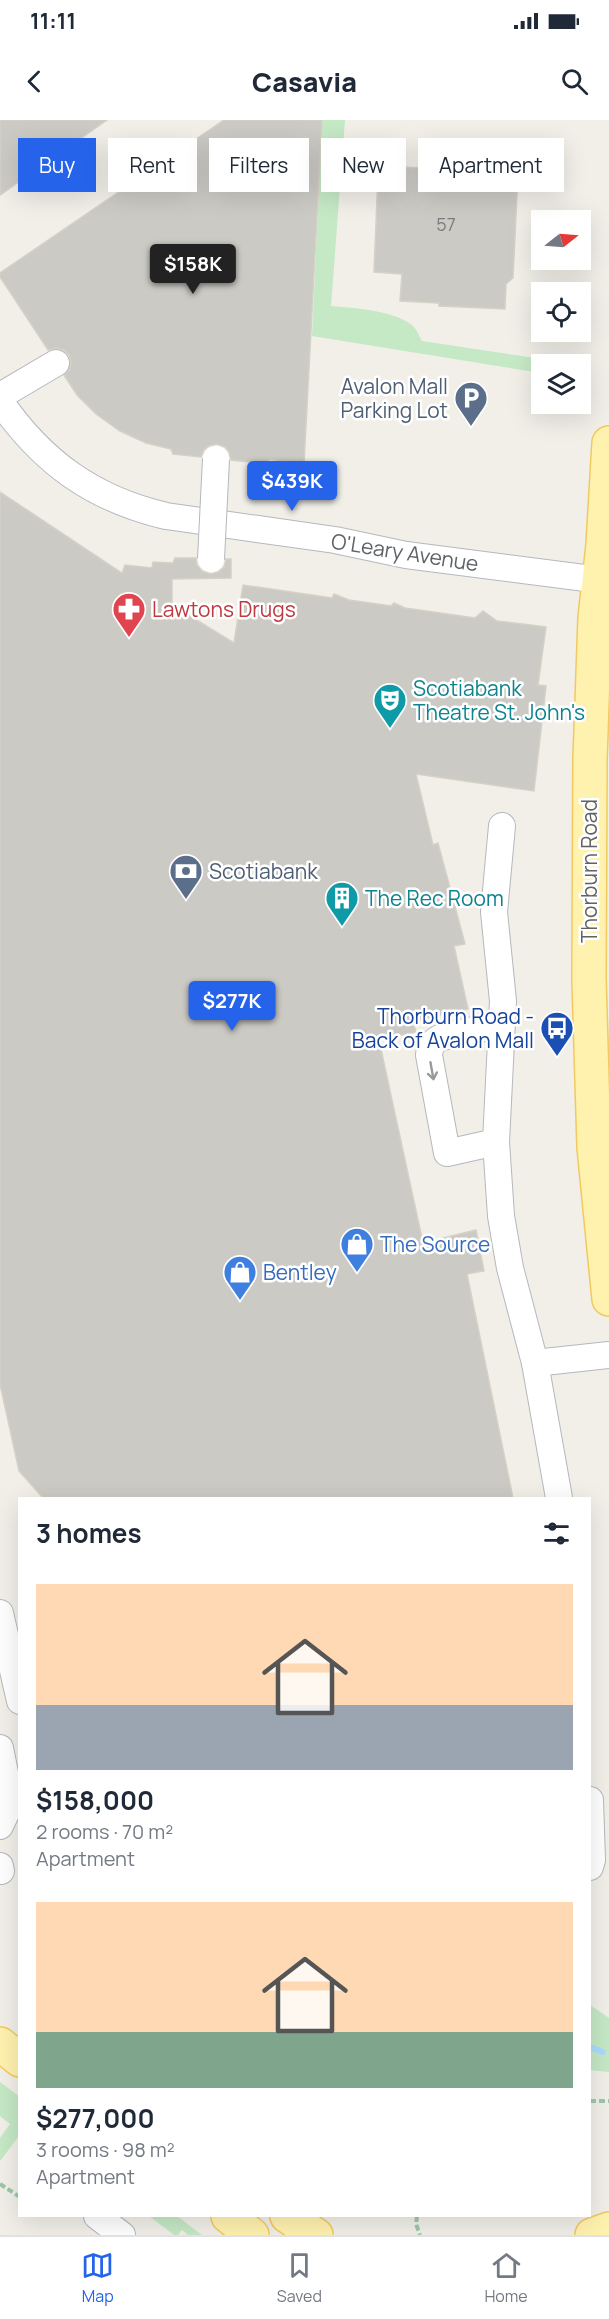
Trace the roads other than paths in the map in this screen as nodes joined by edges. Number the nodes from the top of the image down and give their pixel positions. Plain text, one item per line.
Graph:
1 (56, 363) dead end
2 (0, 396) edge
3 (0, 401) edge
4 (609, 443) edge
5 (216, 459) dead end
6 (211, 559) dead end
7 (604, 580) edge
8 (502, 826) dead end
9 (501, 1024) junction
10 (496, 1142) junction
11 (608, 1289) edge
12 (609, 1355) edge
13 (535, 1363) junction
14 (559, 1497) edge
15 (0, 1613) edge
16 (0, 1683) edge
17 (18, 1692) edge
18 (18, 1706) edge
19 (0, 1748) edge
20 (0, 1826) edge
21 (591, 1830) edge
22 (591, 1864) edge
23 (0, 1866) edge
24 (1, 1871) edge
25 (0, 2044) edge
26 (18, 2058) edge
27 (98, 2217) edge
28 (229, 2217) edge
29 (289, 2217) edge
30 (609, 2229) edge
31 (122, 2235) edge
32 (252, 2235) edge
33 (316, 2235) edge
34 (592, 2235) edge

1 - 2 street
3 - 7 street, O'Leary Avenue
4 - 7 main road, Thorburn Road
5 - 6 street, bridge
7 - 11 main road, Thorburn Road
8 - 9 street
9 - 10 street
9 -> 10 street
10 - 13 street
12 - 13 street
13 - 14 street
15 - 17 street
16 - 18 street
19 - 20 street
21 - 22 street
23 - 24 street
25 - 26 main road
27 - 31 street
28 - 32 main road
29 - 33 main road
30 - 34 main road

